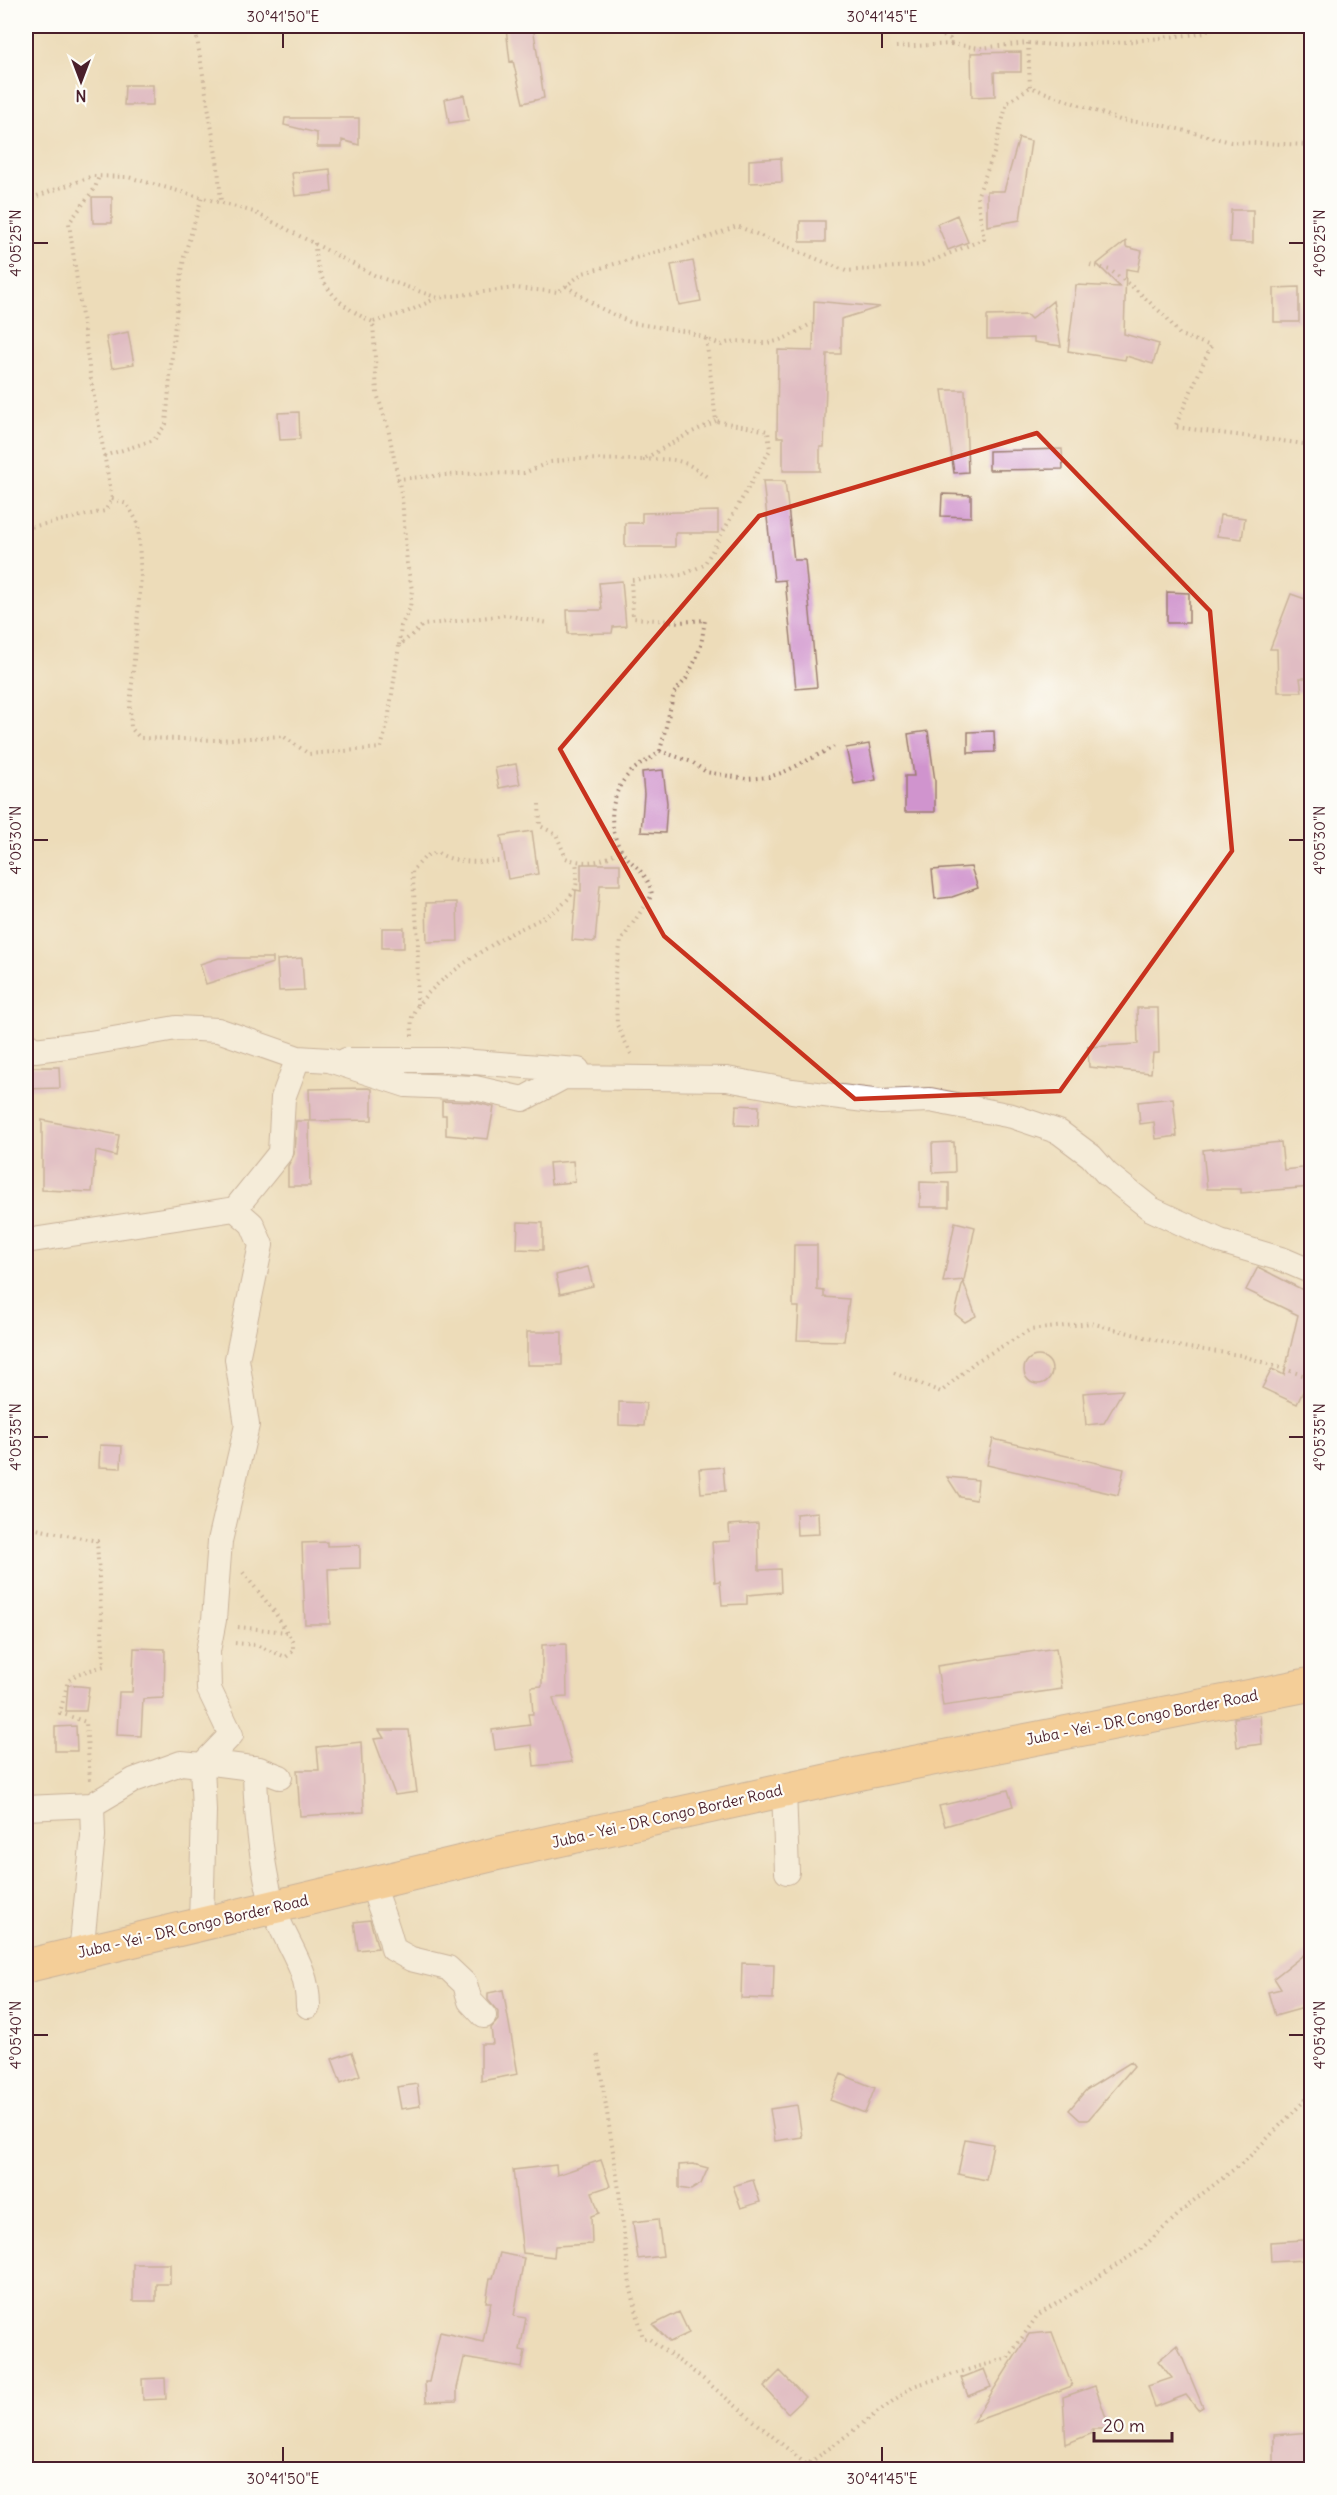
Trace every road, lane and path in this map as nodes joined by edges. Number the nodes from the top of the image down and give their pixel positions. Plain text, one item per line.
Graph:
1 (195, 26) edge
2 (918, 26) edge
3 (1210, 26) edge
4 (951, 44) junction
5 (1028, 44) junction
6 (896, 47) dead end
7 (1030, 87) junction
8 (1311, 145) edge
9 (99, 176) junction
10 (202, 196) junction
11 (26, 200) edge
12 (221, 202) junction
13 (315, 243) junction
14 (1090, 265) dead end
15 (566, 286) junction
16 (438, 298) junction
17 (373, 322) junction
18 (812, 322) dead end
19 (706, 338) junction
20 (716, 421) junction
21 (1311, 445) edge
22 (104, 456) junction
23 (642, 460) junction
24 (707, 477) dead end
25 (398, 479) junction
26 (112, 499) junction
27 (26, 528) edge
28 (548, 623) dead end
29 (399, 646) junction
30 (834, 747) dead end
31 (660, 751) junction
32 (539, 804) dead end
33 (620, 849) junction
34 (499, 861) dead end
35 (576, 862) junction
36 (417, 1008) junction
37 (26, 1044) edge
38 (298, 1058) junction
39 (413, 1059) junction
40 (329, 1060) junction
41 (646, 1079) junction
42 (235, 1209) junction
43 (26, 1241) edge
44 (1311, 1272) edge
45 (894, 1373) dead end
46 (1311, 1378) edge
47 (26, 1527) edge
48 (219, 1550) junction
49 (288, 1632) junction
50 (211, 1633) junction
51 (1311, 1684) edge
52 (204, 1763) junction
53 (255, 1768) junction
54 (280, 1777) dead end
55 (784, 1790) junction
56 (92, 1805) junction
57 (26, 1808) edge
58 (787, 1872) dead end
59 (372, 1883) junction
60 (273, 1907) junction
61 (201, 1924) junction
62 (81, 1953) junction
63 (26, 1966) edge
64 (308, 2006) dead end
65 (484, 2016) dead end
66 (598, 2055) dead end
67 (1311, 2093) edge
68 (806, 2464) junction
69 (801, 2469) edge

1 - 12 path
2 - 4 path
3 - 5 path
4 - 5 path
4 - 6 path
5 - 7 path
7 - 8 path
7 - 15 path
9 - 10 path
9 - 11 path
9 - 22 path
10 - 12 path
10 - 22 path
12 - 13 path
13 - 16 path
13 - 17 path
14 - 21 path
15 - 16 path
15 - 19 path
16 - 17 path
17 - 25 path
18 - 19 path
19 - 20 path
20 - 23 path
20 - 31 path
22 - 26 path
23 - 24 path
23 - 25 path
25 - 29 path
26 - 27 path
26 - 29 path
28 - 29 path
30 - 31 path
31 - 33 path
32 - 35 path
33 - 35 path
33 - 41 path
34 - 36 path
35 - 36 path
36 - 39 path
37 - 38 street
38 - 40 street
38 - 42 street
39 - 40 street
39 - 41 street
40 - 41 street
41 - 44 street
42 - 43 street
42 - 48 street
45 - 46 path
47 - 56 path
48 - 49 path
48 - 50 street
49 - 50 path
49 - 50 path
50 - 52 street
51 - 55 main road, Juba - Yei - DR Congo Border Road
52 - 53 street
52 - 56 street
52 - 61 street
53 - 54 street
53 - 60 street
55 - 58 street
55 - 59 main road, Juba - Yei - DR Congo Border Road
56 - 57 street
56 - 62 street
59 - 60 main road, Juba - Yei - DR Congo Border Road
59 - 65 street
60 - 61 main road, Juba - Yei - DR Congo Border Road
60 - 64 street
61 - 62 main road, Juba - Yei - DR Congo Border Road
62 - 63 main road, Juba - Yei - DR Congo Border Road
66 - 68 path
67 - 68 path
68 - 69 path

